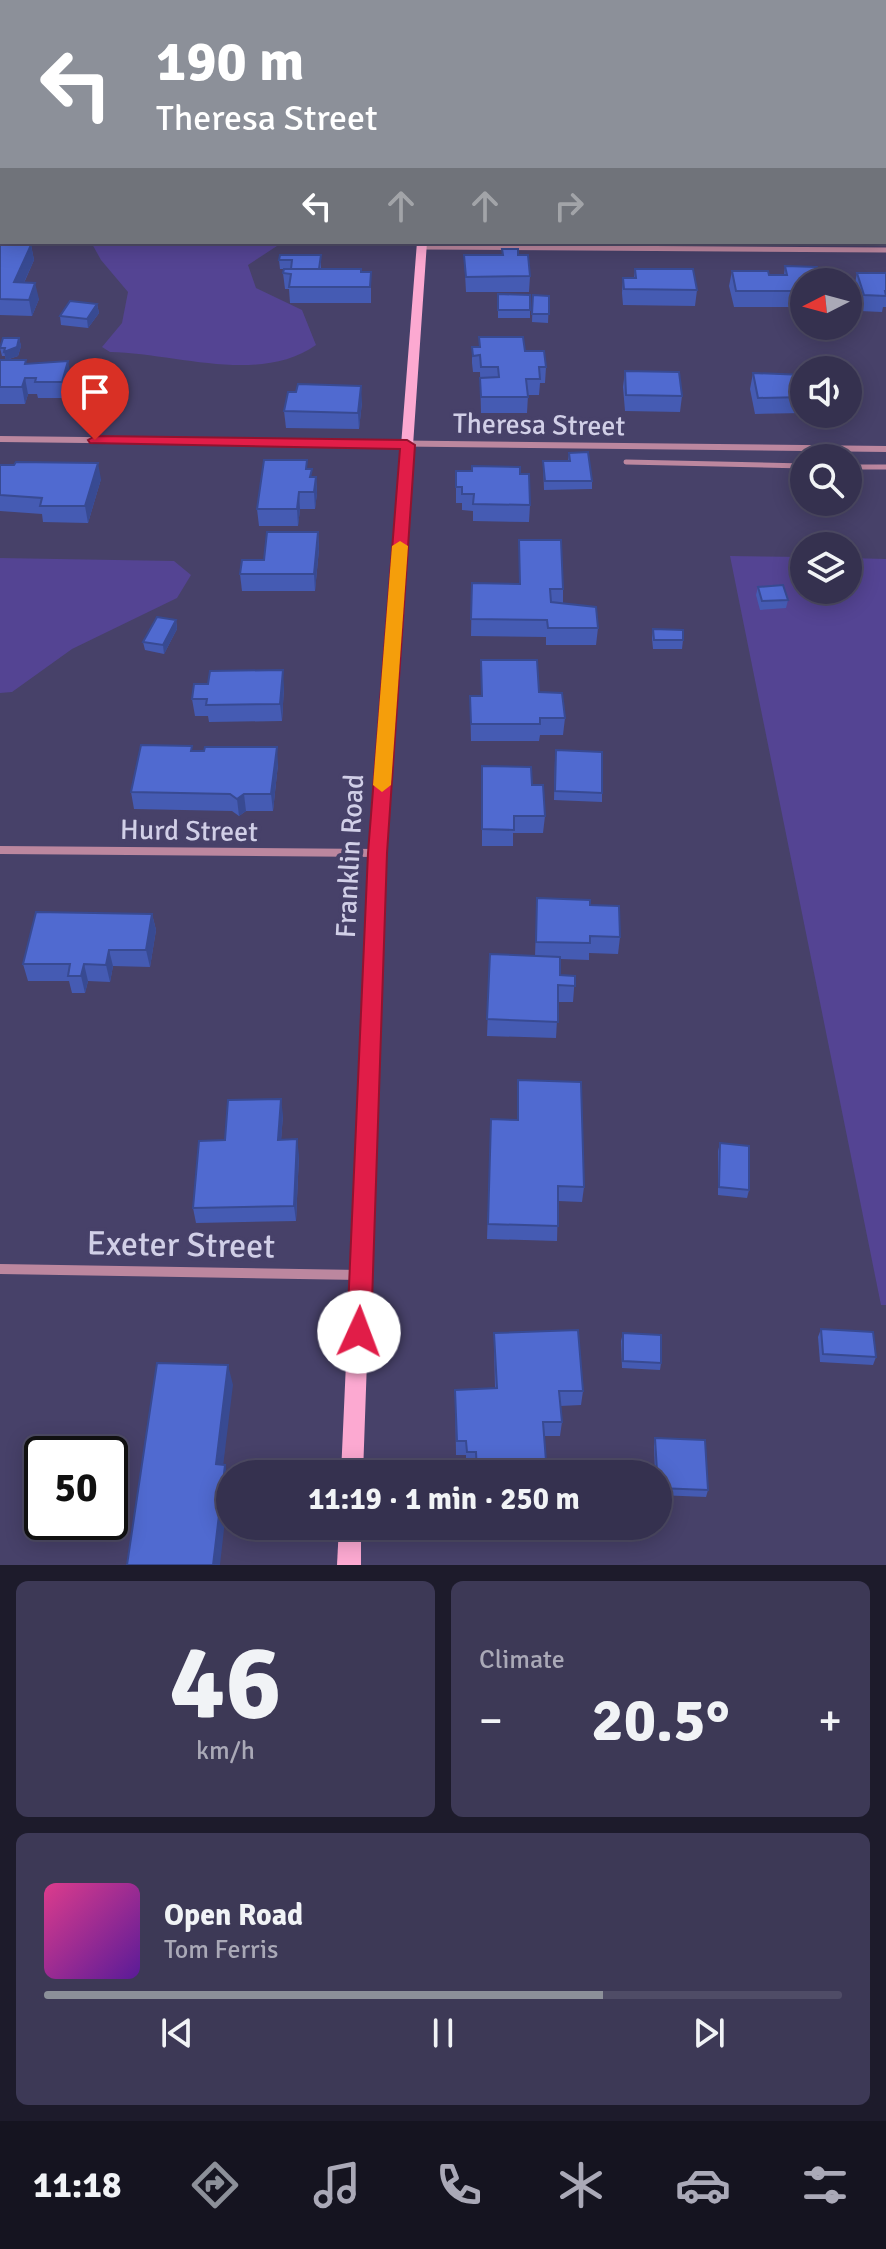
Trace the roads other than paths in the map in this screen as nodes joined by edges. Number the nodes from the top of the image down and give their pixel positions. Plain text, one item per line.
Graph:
1 (422, 245) edge
2 (886, 250) edge
3 (0, 439) edge
4 (407, 445) junction
5 (886, 449) edge
6 (626, 462) dead end
7 (790, 466) edge
8 (862, 467) edge
9 (886, 467) edge
10 (0, 850) edge
11 (377, 853) junction
12 (0, 1269) edge
13 (361, 1275) junction
14 (353, 1460) edge
15 (350, 1540) edge
16 (349, 1565) edge

1 - 2 street
1 - 4 main road, Franklin Road
3 - 4 street, Theresa Street
4 - 5 street, Theresa Street
4 - 11 main road, Franklin Road
6 - 7 lane
8 - 9 lane
10 - 11 street, Hurd Street
11 - 13 main road, Franklin Road
12 - 13 street, Exeter Street
13 - 14 main road, Franklin Road
15 - 16 main road

